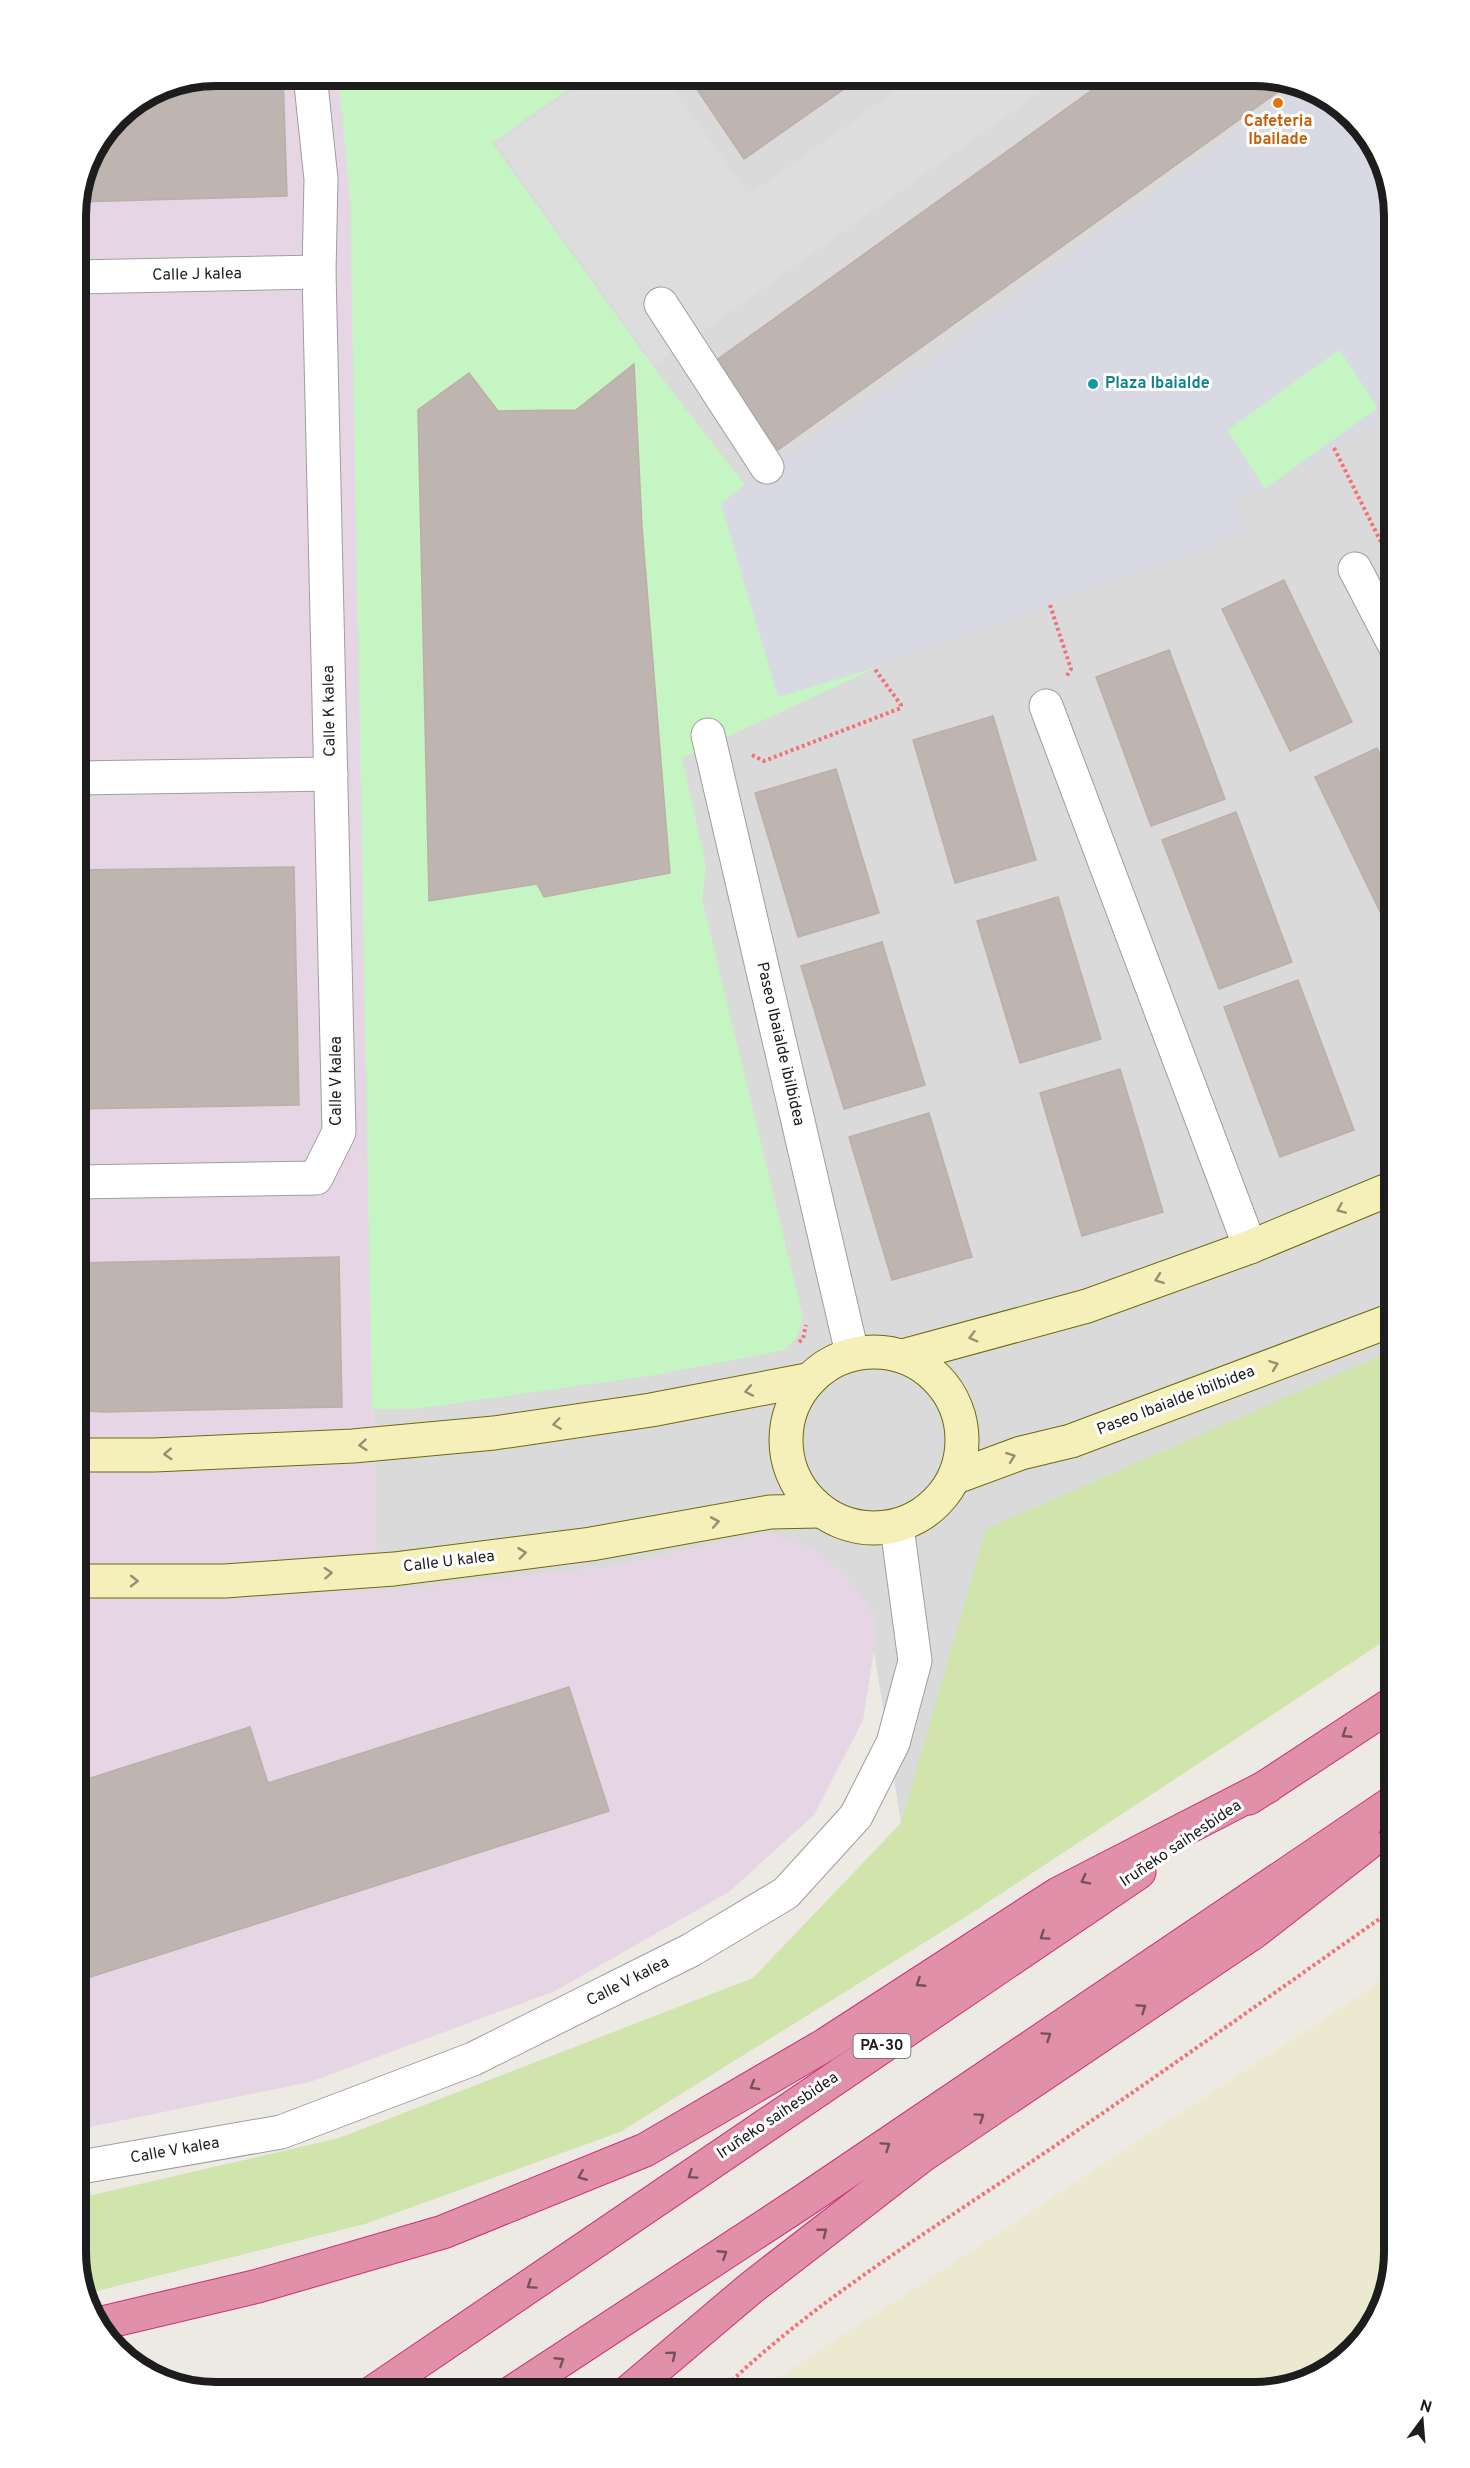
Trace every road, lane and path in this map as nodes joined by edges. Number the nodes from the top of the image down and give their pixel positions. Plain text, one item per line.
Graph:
1 (311, 86) edge
2 (319, 272) junction
3 (86, 277) edge
4 (661, 304) dead end
5 (1334, 448) dead end
6 (767, 467) dead end
7 (1355, 569) joint
8 (1050, 605) dead end
9 (1384, 625) edge
10 (1046, 706) joint
11 (708, 735) dead end
12 (331, 774) junction
13 (86, 778) edge
14 (86, 1182) edge
15 (1384, 1191) edge
16 (1250, 1247) junction
17 (1384, 1323) edge
18 (852, 1353) junction
19 (903, 1356) junction
20 (807, 1380) junction
21 (86, 1455) edge
22 (956, 1477) junction
23 (819, 1511) junction
24 (897, 1527) junction
25 (86, 1581) edge
26 (1384, 1709) edge
27 (1268, 1786) junction
28 (1384, 1808) edge
29 (1384, 1831) edge
30 (1384, 1916) edge
31 (86, 2166) edge
32 (106, 2322) edge
33 (388, 2382) edge
34 (528, 2382) edge
35 (640, 2382) edge
36 (729, 2382) edge

1 - 2 street
2 - 3 street, Calle J kalea
2 - 12 street, Calle K kalea
4 - 6 street
5 - 7 path
7 - 9 street
8 - 10 path
10 - 16 street
11 - 18 street, Paseo Ibaialde ibilbidea
12 - 13 street, Calle K kalea
12 - 14 street, Calle V kalea
15 -> 16 street
16 -> 19 street
22 -> 17 street, Paseo Ibaialde ibilbidea
18 - 19 street
18 - 20 street
19 - 22 street
20 -> 21 street
20 - 23 street
22 - 24 street
23 - 24 street
25 -> 23 street, Calle U kalea
24 - 31 street, Calle V kalea
26 -> 27 highway, Iruñeko saihesbidea / PA-30
27 -> 32 highway
27 -> 33 highway, Iruñeko saihesbidea / PA-30
34 -> 28 highway
35 -> 29 highway
30 - 36 path

